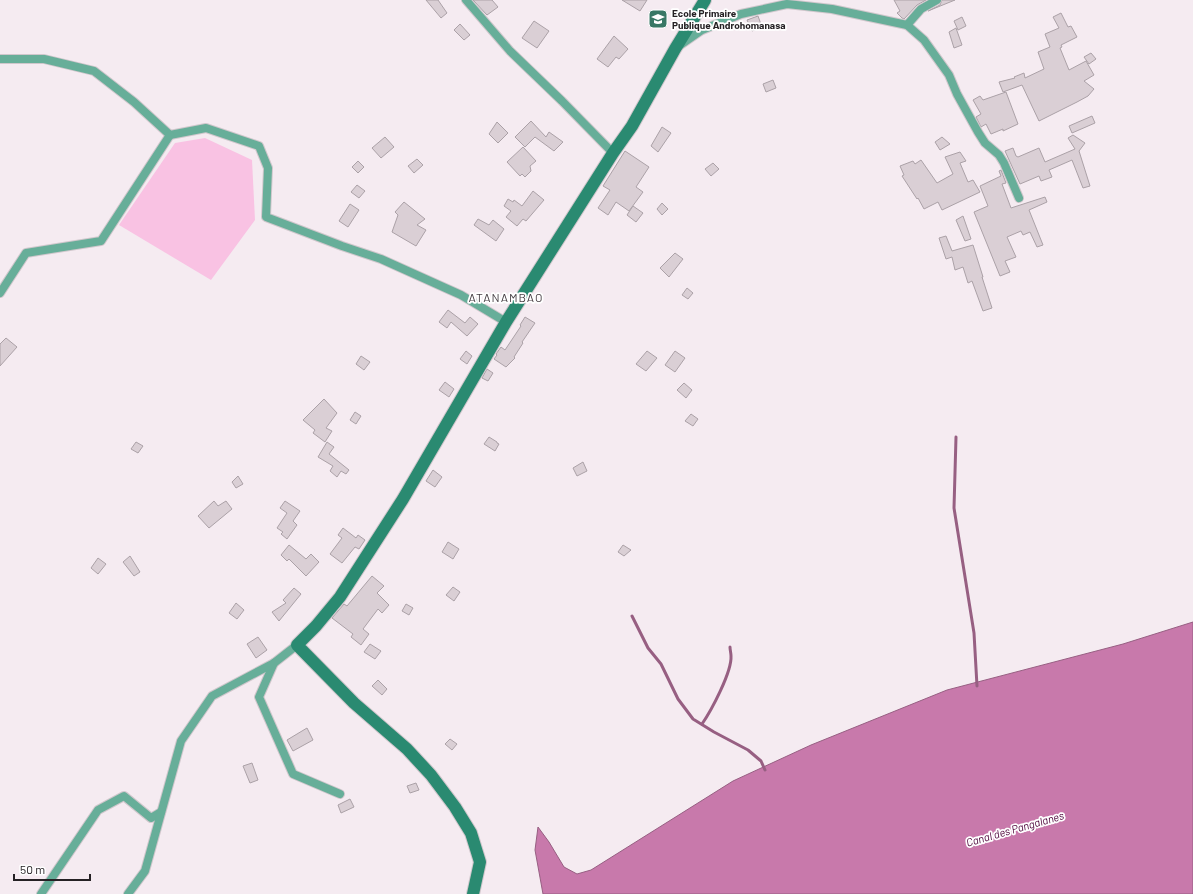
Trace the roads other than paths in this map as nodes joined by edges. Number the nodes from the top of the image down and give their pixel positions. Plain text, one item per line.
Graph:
1 (466, 0) edge
2 (705, 0) edge
3 (937, 0) edge
4 (907, 25) junction
5 (675, 49) junction
6 (0, 59) edge
7 (170, 135) junction
8 (613, 153) junction
9 (1019, 198) dead end
10 (0, 293) edge
11 (506, 322) junction
12 (297, 645) junction
13 (274, 663) junction
14 (340, 794) dead end
15 (161, 812) junction
16 (41, 894) edge
17 (128, 894) edge
18 (473, 894) edge

1 - 8 street
2 - 5 street
3 - 4 street
4 - 5 street
4 - 9 street
5 - 8 street
6 - 7 street
7 - 10 street
7 - 11 street
8 - 11 street
11 - 12 street
12 - 13 street
12 - 18 street
13 - 14 street
13 - 15 street
15 - 16 street
15 - 17 street

